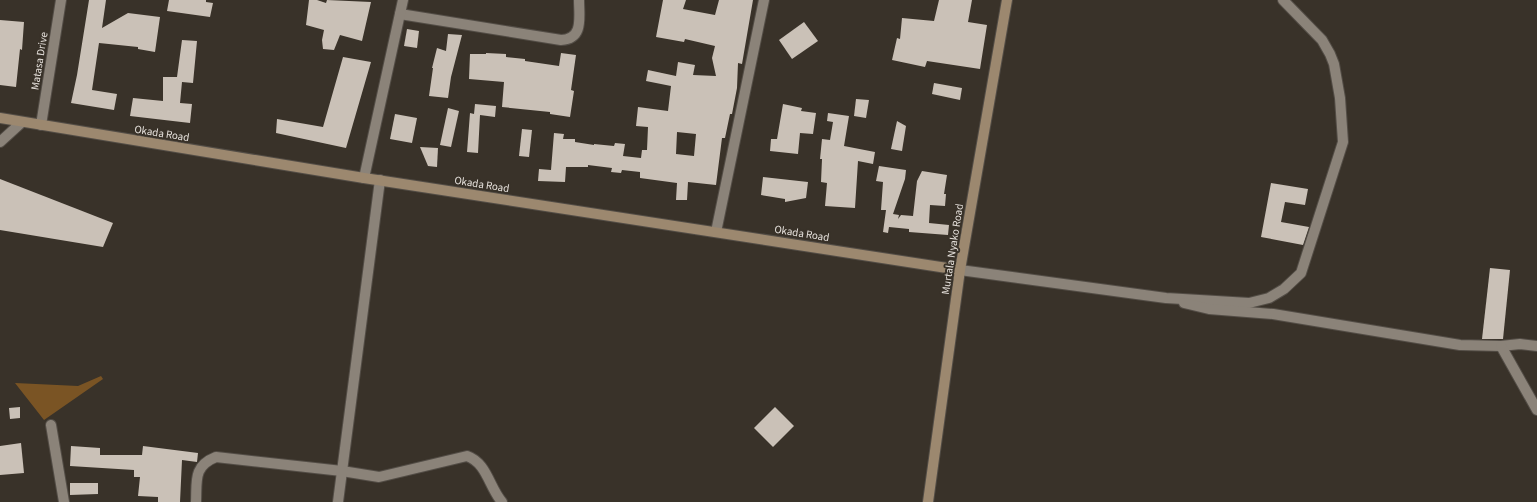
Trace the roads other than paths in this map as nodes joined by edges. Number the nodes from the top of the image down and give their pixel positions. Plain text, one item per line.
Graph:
1 (61, 0) edge
2 (403, 0) edge
3 (579, 0) edge
4 (764, 0) edge
5 (1007, 0) edge
6 (1283, 0) edge
7 (400, 14) junction
8 (0, 118) edge
9 (22, 122) junction
10 (41, 125) junction
11 (0, 142) edge
12 (364, 178) junction
13 (380, 180) junction
14 (716, 232) junction
15 (960, 270) junction
16 (1166, 298) junction
17 (1501, 346) junction
18 (1537, 346) edge
19 (1537, 410) edge
20 (51, 425) dead end
21 (342, 471) junction
22 (64, 502) edge
23 (196, 502) edge
24 (338, 502) edge
25 (502, 502) edge
26 (928, 502) edge

1 - 10 street, Matasa Drive
2 - 7 street
3 - 7 street
4 - 14 street
5 - 15 street, Murtala Nyako Road
6 - 16 street
7 - 12 street
8 - 9 street, Okada Road
9 - 10 street, Okada Road
9 - 11 street
10 - 12 street, Okada Road
12 - 13 street, Okada Road
13 - 14 street, Okada Road
13 - 21 street
14 - 15 street, Okada Road
15 - 16 street
15 - 26 street, Murtala Nyako Road
16 - 17 street
17 - 18 street
17 - 19 street
20 - 22 street
21 - 23 street
21 - 24 street
21 - 25 street

